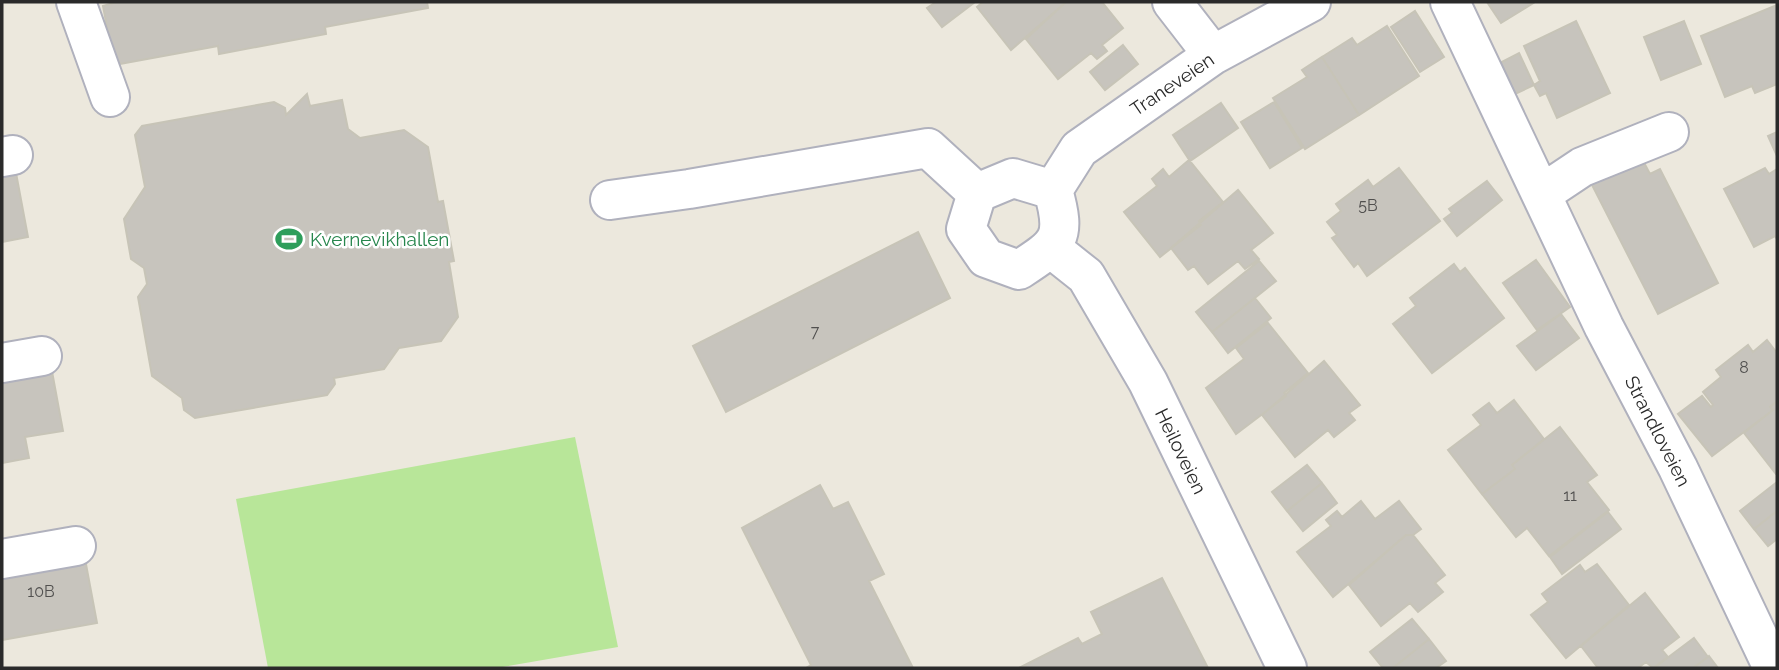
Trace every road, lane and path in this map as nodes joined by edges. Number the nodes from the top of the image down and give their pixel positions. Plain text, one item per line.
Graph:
1 (76, 2) edge
2 (1172, 2) edge
3 (1311, 2) edge
4 (1450, 2) edge
5 (1213, 55) junction
6 (110, 97) dead end
7 (1669, 132) dead end
8 (1054, 190) junction
9 (977, 193) junction
10 (1543, 193) junction
11 (610, 200) dead end
12 (1052, 249) junction
13 (42, 356) dead end
14 (2, 363) edge
15 (76, 546) dead end
16 (2, 559) edge
17 (1287, 668) edge
18 (1773, 668) edge

1 - 6 street
2 - 5 street
3 - 5 street, Traneveien
4 - 10 street, Strandloveien
5 - 8 street, Traneveien
7 - 10 street
8 - 9 street
8 - 12 street
9 - 11 street
9 - 12 street
10 - 18 street, Strandloveien
12 - 17 street, Heiloveien
13 - 14 street
15 - 16 street

